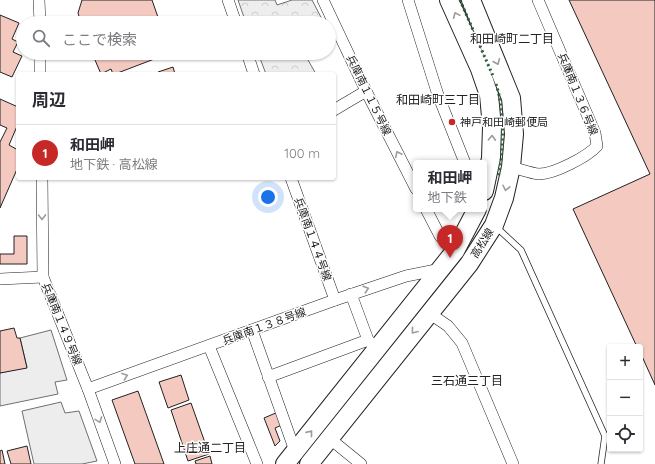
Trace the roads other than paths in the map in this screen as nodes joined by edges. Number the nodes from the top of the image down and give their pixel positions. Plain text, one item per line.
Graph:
1 (39, 0) edge
2 (228, 0) edge
3 (323, 0) edge
4 (408, 0) edge
5 (449, 0) edge
6 (471, 0) edge
7 (538, 0) edge
8 (40, 16) edge
9 (234, 16) edge
10 (331, 16) edge
11 (336, 28) edge
12 (40, 60) edge
13 (249, 60) edge
14 (40, 72) edge
15 (253, 72) edge
16 (366, 91) junction
17 (336, 109) edge
18 (464, 160) edge
19 (511, 167) junction
20 (487, 177) edge
21 (42, 180) edge
22 (293, 180) edge
23 (413, 183) edge
24 (428, 212) edge
25 (475, 212) edge
26 (494, 224) junction
27 (455, 251) junction
28 (441, 269) junction
29 (43, 277) junction
30 (0, 279) edge
31 (351, 294) junction
32 (335, 300) junction
33 (429, 313) junction
34 (252, 330) junction
35 (373, 345) junction
36 (209, 346) junction
37 (268, 377) junction
38 (88, 389) junction
39 (329, 438) junction
40 (290, 458) edge
41 (115, 464) edge
42 (256, 464) edge
43 (309, 464) edge
44 (361, 464) edge
45 (513, 464) edge
46 (601, 464) edge

1 - 8 street
2 - 9 street
3 - 10 street, 兵庫南１１５号線
4 - 18 street
20 -> 5 main road
6 -> 19 main road, 高松線
7 - 19 street, 兵庫南１３６号線
11 - 16 street, 兵庫南１１５号線
12 - 14 street
13 - 15 street
16 - 17 street
23 -> 16 street, 兵庫南１１５号線
19 -> 26 main road, 高松線
21 -> 29 street, 兵庫南１４９号線
22 - 32 street, 兵庫南１４４号線
24 - 27 street
25 - 27 main road, 高松線
26 - 33 main road, 高松線
26 - 46 lane
27 - 28 main road, 高松線
31 -> 28 street, 兵庫南１３８号線
28 - 35 main road, 高松線
29 - 30 street
29 - 38 street, 兵庫南１４９号線
31 - 32 street, 兵庫南１３８号線
31 - 35 street
32 - 34 street, 兵庫南１３８号線
33 -> 39 main road, 高松線
33 - 45 street
34 - 36 street, 兵庫南１３８号線
34 - 37 street
35 - 37 street
40 -> 35 main road, 高松線
38 -> 36 street, 兵庫南１３８号線
36 - 42 street
37 - 40 street
38 -> 41 street, 兵庫南１４９号線
39 - 43 main road, 高松線
39 - 44 street

